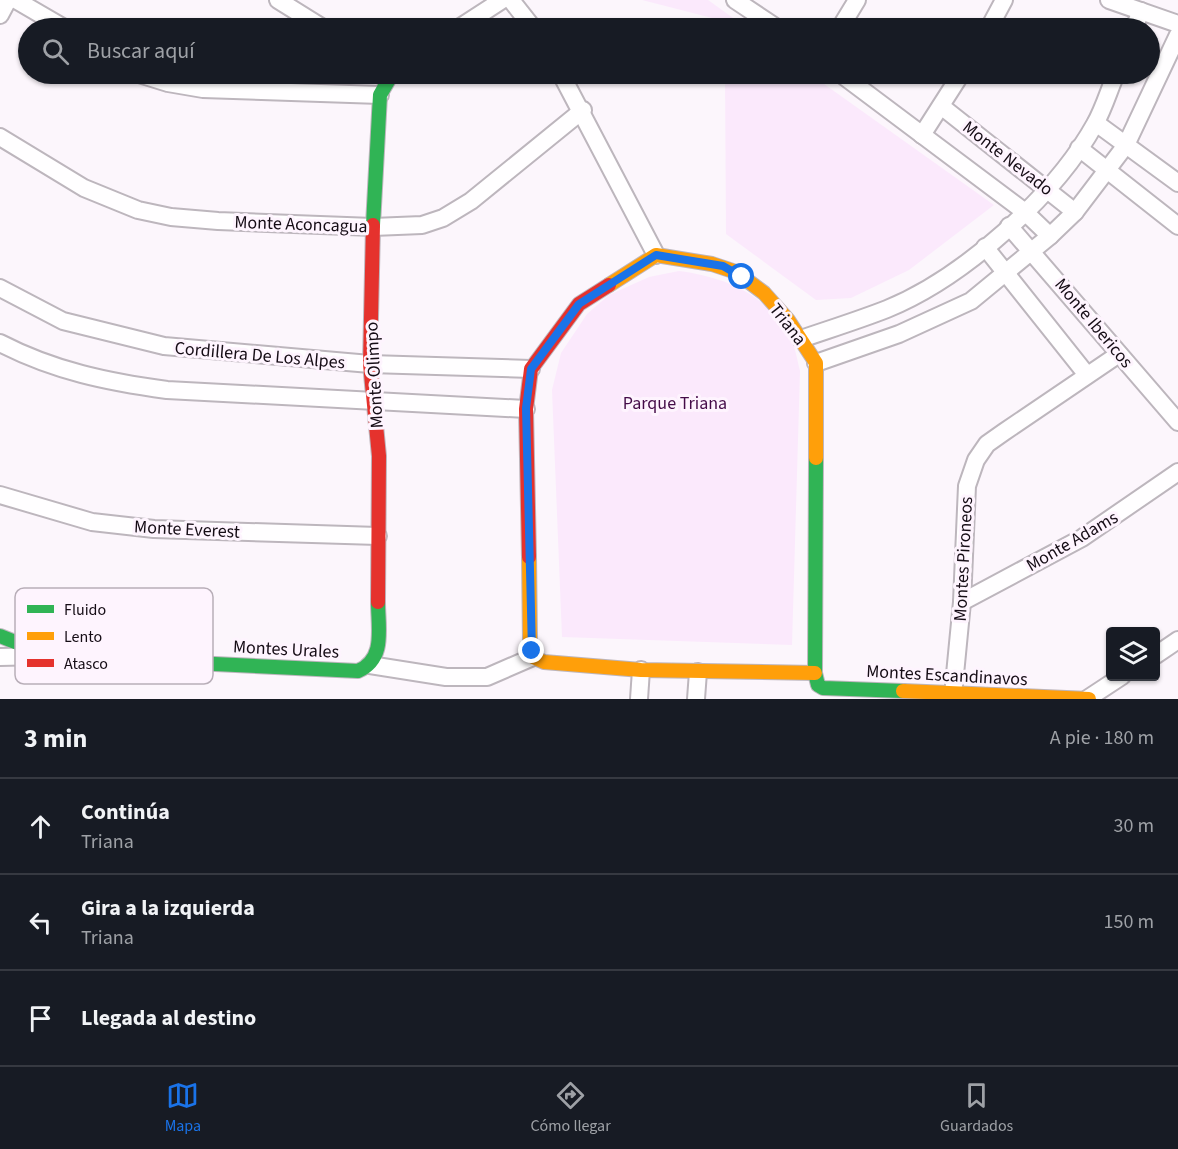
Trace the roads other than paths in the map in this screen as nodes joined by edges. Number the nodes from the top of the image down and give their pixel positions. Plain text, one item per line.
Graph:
1 (8, 0) edge
2 (16, 0) edge
3 (278, 0) edge
4 (502, 0) edge
5 (511, 0) edge
6 (735, 0) edge
7 (857, 0) edge
8 (1004, 0) edge
9 (1109, 0) edge
10 (1142, 11) junction
11 (0, 15) edge
12 (47, 18) edge
13 (307, 18) edge
14 (474, 18) edge
15 (525, 18) edge
16 (762, 18) edge
17 (846, 18) edge
18 (994, 18) edge
19 (1139, 18) edge
20 (1178, 24) edge
21 (1178, 35) edge
22 (1160, 73) edge
23 (174, 84) edge
24 (386, 84) edge
25 (567, 84) edge
26 (855, 84) edge
27 (955, 84) edge
28 (1112, 84) edge
29 (1155, 84) edge
30 (380, 95) junction
31 (941, 106) junction
32 (583, 111) junction
33 (1096, 123) junction
34 (922, 135) junction
35 (0, 137) edge
36 (1126, 145) junction
37 (1079, 148) junction
38 (1108, 171) junction
39 (1178, 183) edge
40 (1048, 188) junction
41 (1025, 212) junction
42 (1075, 212) junction
43 (373, 226) junction
44 (1009, 226) junction
45 (1178, 226) edge
46 (1050, 236) junction
47 (986, 247) junction
48 (1033, 251) junction
49 (656, 255) junction
50 (1008, 273) junction
51 (0, 288) edge
52 (801, 339) junction
53 (0, 343) edge
54 (1119, 354) junction
55 (816, 363) junction
56 (370, 364) junction
57 (531, 369) junction
58 (1087, 375) junction
59 (374, 401) junction
60 (526, 408) junction
61 (1178, 422) edge
62 (1178, 472) edge
63 (0, 495) edge
64 (378, 536) junction
65 (962, 602) junction
66 (0, 636) edge
67 (1178, 640) edge
68 (15, 642) edge
69 (1160, 652) edge
70 (0, 657) edge
71 (15, 657) edge
72 (533, 657) junction
73 (213, 662) edge
74 (364, 668) junction
75 (640, 670) junction
76 (698, 672) junction
77 (814, 673) junction
78 (1115, 681) edge
79 (953, 695) junction
80 (639, 699) edge
81 (696, 699) edge
82 (1088, 699) edge

1 - 11 street
2 - 12 street
3 - 13 street
4 - 14 street
5 - 15 street
6 - 16 street
7 - 17 street
8 - 18 street
9 - 10 street
10 - 19 street
10 - 20 street
21 - 22 street
23 - 30 street
24 - 30 street, Monte Olimpo
25 - 32 street
26 - 34 street, Monte Nevado
27 - 31 street
28 - 33 street
29 - 36 street
30 - 43 street, Monte Olimpo
31 - 34 street
31 - 40 street, Monte Nevado
32 - 43 street, Monte Aconcagua
32 - 49 street
33 - 36 street
33 - 37 street
34 - 41 street, Monte Nevado
35 - 43 street, Monte Aconcagua
36 - 38 street
36 - 39 street
37 - 38 street
37 - 40 street
38 - 42 street
38 - 45 street
40 - 41 street
40 - 42 street, Monte Nevado
41 - 44 street
41 - 46 street, Monte Nevado
42 - 46 street
43 - 56 street, Monte Olimpo
44 - 47 street
44 - 48 street, Monte Ibericos
46 - 48 street
47 - 50 street, Monte Ibericos
47 - 52 street
48 - 50 street
48 - 54 street, Monte Ibericos
49 - 52 street, Triana
49 - 57 street
50 - 55 street
50 - 58 street, Monte Ibericos
51 - 56 street, Cordillera De Los Alpes
52 - 55 street, Triana
53 - 59 street, Cordillera De Los Alpes
54 - 58 street, Montes Pironeos
54 - 61 street, Monte Ibericos
55 - 77 street, Triana
56 - 57 street, Cordillera De Los Alpes
56 - 59 street, Monte Olimpo
57 - 60 street
58 - 65 street, Montes Pironeos
59 - 60 street, Cordillera De Los Alpes
59 - 64 street, Monte Olimpo
60 - 72 street
62 - 65 street, Monte Adams
63 - 64 street, Monte Everest
64 - 74 street, Monte Olimpo
65 - 79 street, Montes Pironeos
66 - 68 street, Montes Urales
67 - 69 street
70 - 71 street
72 - 74 street
72 - 75 street
73 - 74 street, Montes Urales
75 - 76 street
75 - 80 street
76 - 77 street
76 - 81 street
77 - 79 street, Montes Escandinavos
78 - 82 street
79 - 82 street, Montes Escandinavos

